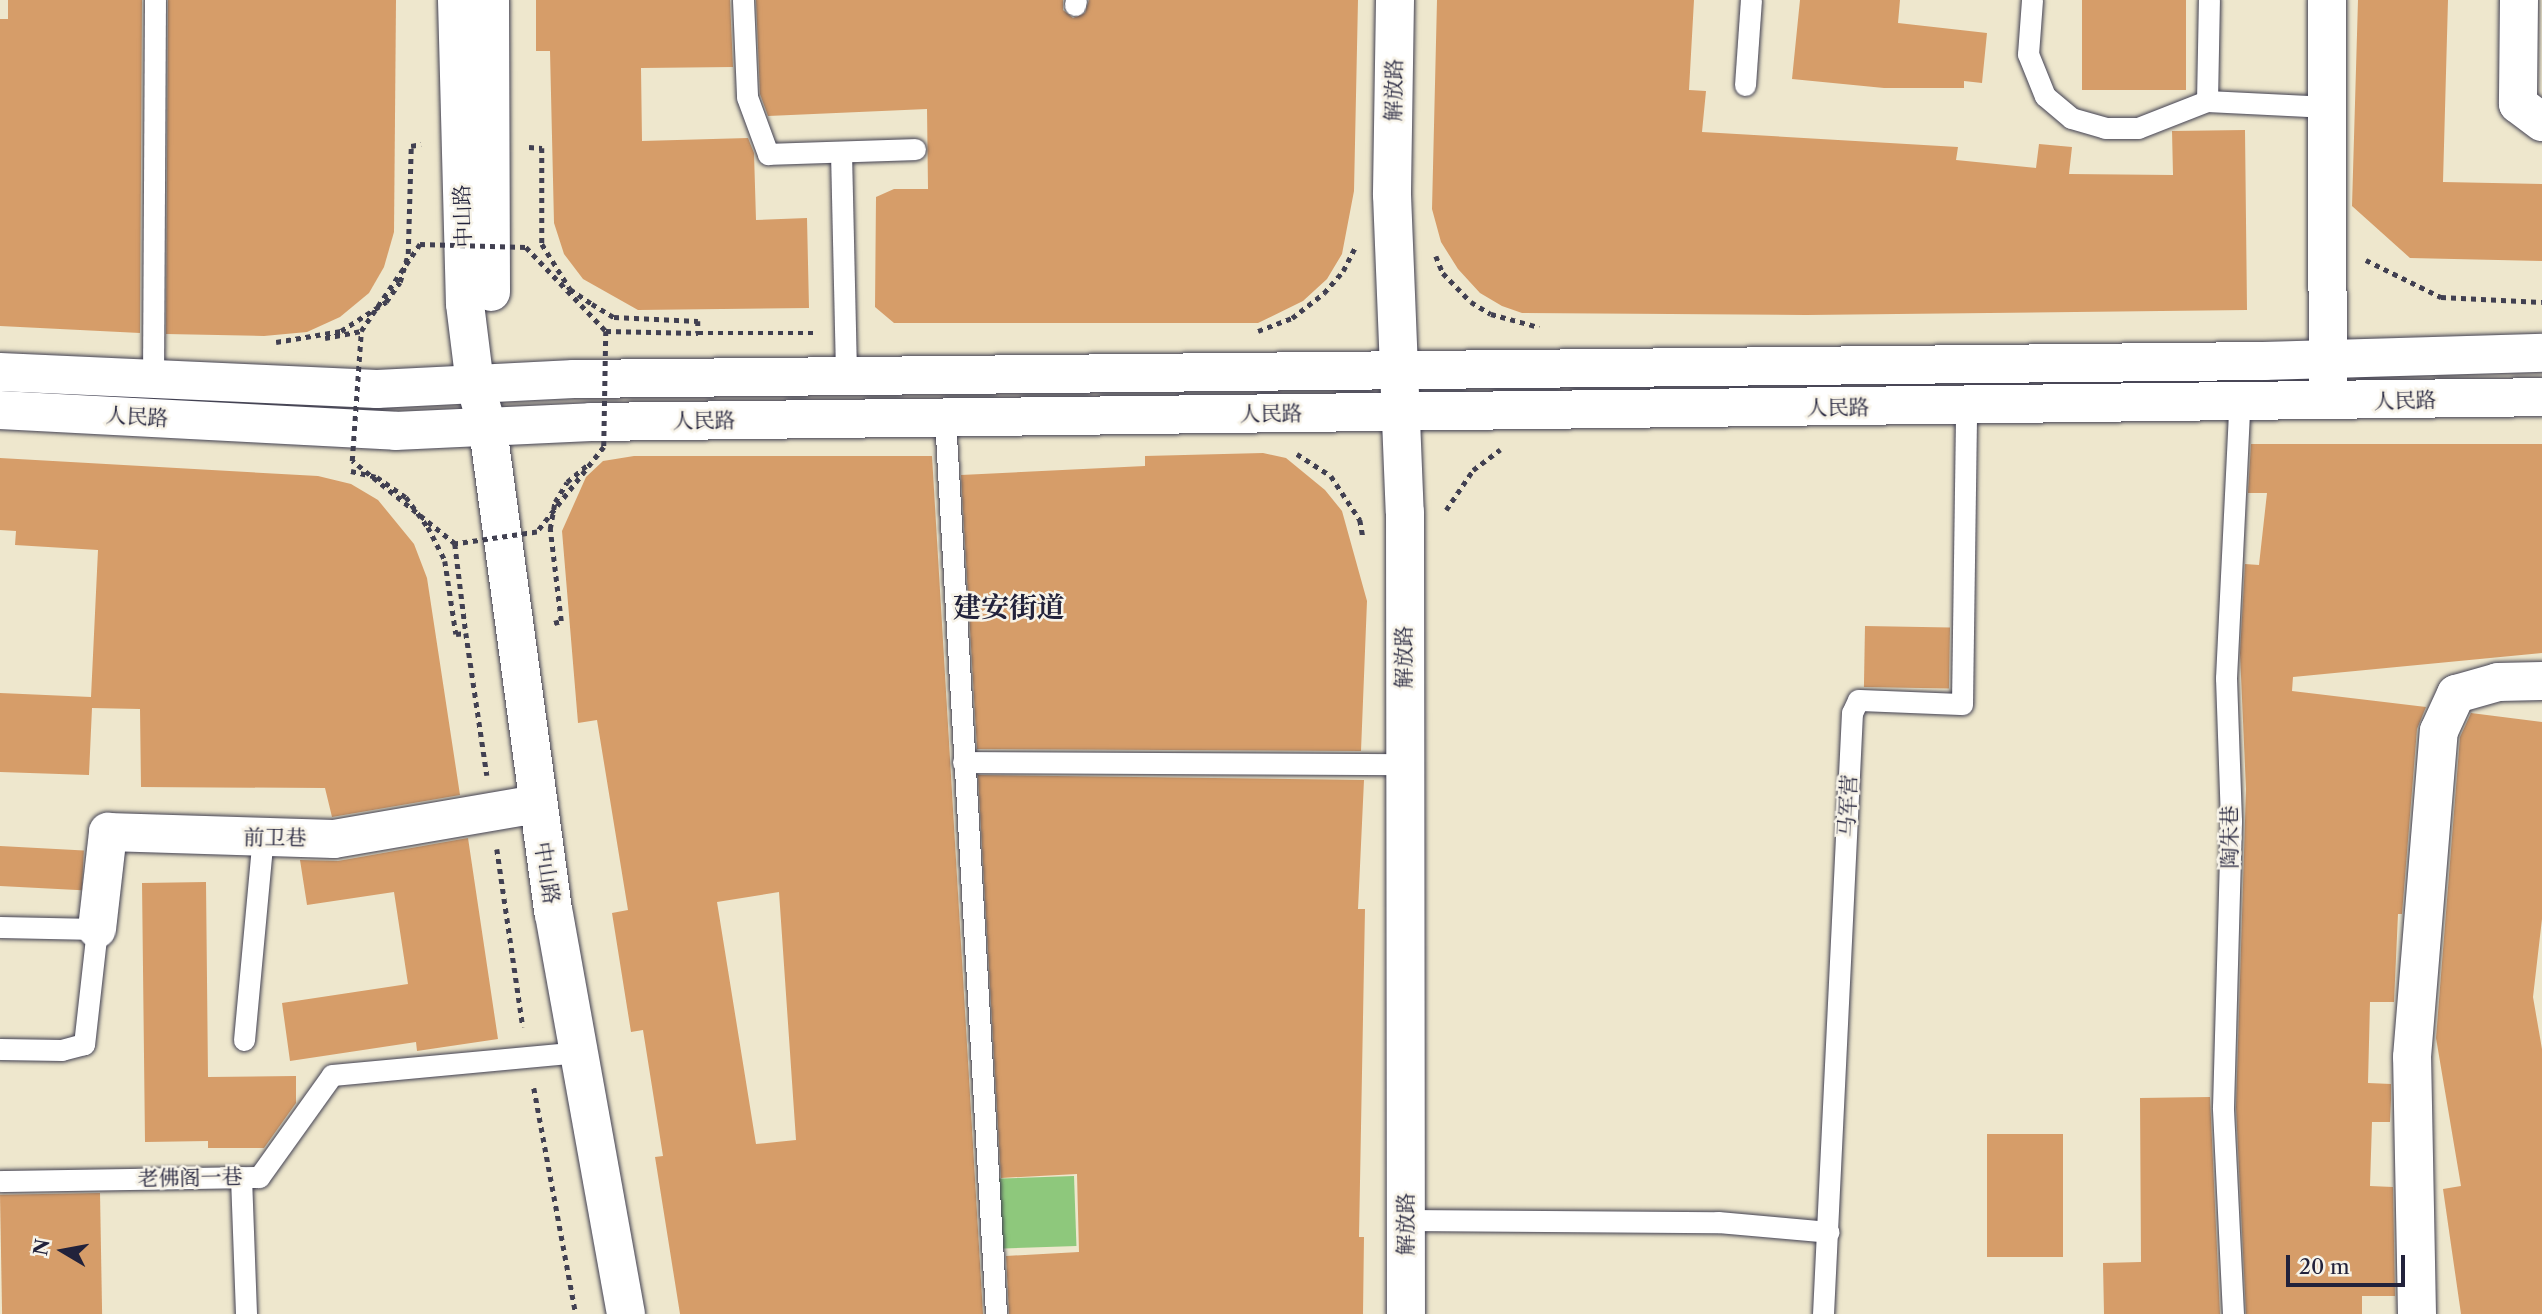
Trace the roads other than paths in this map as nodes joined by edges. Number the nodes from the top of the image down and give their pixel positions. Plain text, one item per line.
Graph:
1 (155, 0) edge
2 (457, 0) edge
3 (490, 0) edge
4 (743, 0) edge
5 (1395, 0) edge
6 (1751, 0) edge
7 (2032, 0) edge
8 (2209, 0) edge
9 (2327, 0) edge
10 (2519, 0) edge
11 (1745, 85) dead end
12 (2207, 101) junction
13 (2328, 107) junction
14 (2542, 122) edge
15 (915, 149) dead end
16 (841, 152) junction
17 (2542, 353) edge
18 (2328, 359) junction
19 (2242, 361) junction
20 (1400, 370) junction
21 (0, 372) edge
22 (846, 377) junction
23 (153, 378) junction
24 (487, 383) junction
25 (2542, 397) edge
26 (2328, 403) junction
27 (2239, 404) junction
28 (1966, 407) junction
29 (0, 410) edge
30 (1401, 413) junction
31 (945, 418) junction
32 (488, 429) junction
33 (2542, 681) edge
34 (963, 762) junction
35 (1403, 764) junction
36 (537, 804) junction
37 (263, 837) junction
38 (0, 927) edge
39 (97, 929) junction
40 (244, 1040) dead end
41 (0, 1049) edge
42 (579, 1052) junction
43 (241, 1177) junction
44 (0, 1181) edge
45 (1406, 1220) junction
46 (1829, 1232) junction
47 (246, 1314) edge
48 (626, 1314) edge
49 (996, 1314) edge
50 (1406, 1314) edge
51 (1823, 1314) edge
52 (2233, 1314) edge
53 (2417, 1314) edge

1 - 23 lane
2 - 24 main road, 中山路
3 - 24 main road, 中山路
4 - 16 lane
5 - 20 main road, 解放路
6 - 11 lane
7 - 12 lane
8 - 12 lane
9 - 13 main road
10 - 14 main road
12 - 13 lane
13 - 18 main road
15 - 16 lane
16 - 22 lane
17 - 18 main road, 人民路
18 - 19 main road, 人民路
18 - 26 main road
19 - 20 main road, 人民路
19 - 27 lane, 陶朱巷
20 - 22 main road, 人民路
20 - 30 main road, 解放路
21 - 23 main road, 人民路
22 - 24 main road, 人民路
23 - 24 main road, 人民路
24 - 32 main road, 中山路
25 - 26 main road, 人民路
26 - 27 main road, 人民路
27 - 28 main road, 人民路
27 - 52 lane, 陶朱巷
28 - 30 main road, 人民路
28 - 46 lane, 马军营
29 - 32 main road, 人民路
30 - 31 main road, 人民路
30 - 35 main road, 解放路
31 - 32 main road, 人民路
31 - 34 lane
32 - 36 main road, 中山路
33 - 53 main road
34 - 35 lane
34 - 49 lane
35 - 45 main road, 解放路
36 - 37 main road, 前卫巷
36 - 42 main road, 中山路
37 - 39 main road, 前卫巷
37 - 40 lane
38 - 39 lane
39 - 41 lane
42 - 43 lane, 老佛阁一巷
42 - 48 main road, 中山路
43 - 44 lane, 老佛阁一巷
43 - 47 lane
45 - 46 lane
45 - 50 main road, 解放路
46 - 51 lane, 马军营

